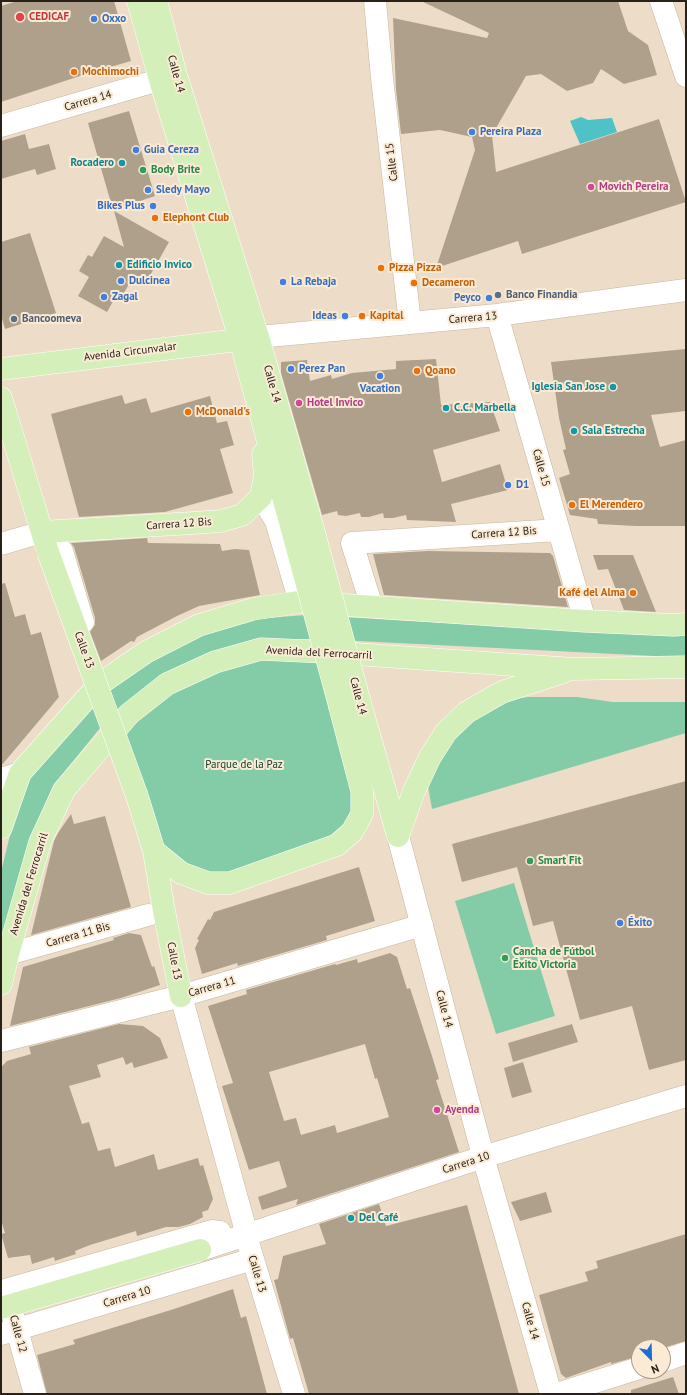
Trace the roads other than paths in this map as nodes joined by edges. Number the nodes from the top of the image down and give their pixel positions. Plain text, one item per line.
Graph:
1 (138, 1) edge
2 (156, 1) edge
3 (375, 1) edge
4 (661, 1) edge
5 (686, 76) edge
6 (168, 78) junction
7 (1, 126) edge
8 (686, 290) edge
9 (497, 315) junction
10 (410, 323) junction
11 (249, 338) junction
12 (1, 369) edge
13 (1, 398) edge
14 (259, 408) junction
15 (261, 497) junction
16 (559, 530) junction
17 (303, 531) junction
18 (45, 542) junction
19 (1, 544) edge
20 (300, 602) junction
21 (372, 607) junction
22 (585, 621) junction
23 (686, 624) edge
24 (686, 667) edge
25 (574, 669) junction
26 (102, 683) junction
27 (350, 705) junction
28 (11, 776) edge
29 (1, 828) edge
30 (398, 836) junction
31 (154, 851) junction
32 (148, 915) dead end
33 (422, 925) junction
34 (8, 954) junction
35 (1, 984) edge
36 (180, 996) junction
37 (1, 1041) edge
38 (686, 1096) edge
39 (483, 1157) junction
40 (248, 1235) junction
41 (200, 1250) joint
42 (253, 1259) junction
43 (2, 1291) edge
44 (9, 1332) edge
45 (686, 1354) edge
46 (671, 1359) edge
47 (631, 1371) edge
48 (35, 1394) edge
49 (294, 1394) edge
50 (551, 1394) edge
51 (557, 1394) edge

1 - 6 main road, Calle 14
2 - 6 main road, Calle 14
3 - 10 street, Calle 15
4 - 5 street
6 - 7 street, Carrera 14
6 - 11 main road, Calle 14
8 - 9 street, Carrera 13
9 - 10 street, Carrera 13
9 - 16 street, Calle 15
10 - 11 street, Carrera 13
11 - 12 main road, Avenida Circunvalar
11 - 14 main road, Calle 14
11 - 17 main road, Calle 14
13 - 18 main road, Calle 13
14 - 15 main road
14 - 17 main road, Calle 14
15 - 18 main road, Carrera 12 Bis
15 - 20 street
16 - 21 street, Carrera 12 Bis
16 - 22 street, Calle 15
17 - 27 main road, Calle 14, bridge
18 - 19 street, Carrera 12 Bis
18 - 26 street, Calle 13
18 - 31 main road, Calle 13, bridge
20 - 21 main road
20 - 26 main road
21 - 22 main road
22 - 23 main road
24 - 25 main road, Avenida del Ferrocarril
25 - 30 main road
25 - 34 main road, Avenida del Ferrocarril
26 - 28 main road
27 - 30 main road, Calle 14
27 - 31 main road, Calle 14
28 - 29 main road
30 - 33 street, Calle 14
31 - 36 main road, Calle 13
32 - 34 street, Carrera 11 Bis
33 - 36 street, Carrera 11
33 - 39 street, Calle 14
34 - 35 main road, Avenida del Ferrocarril
36 - 37 street, Carrera 11
36 - 40 street, Calle 13
38 - 39 street, Carrera 10
39 - 40 street, Carrera 10
39 - 50 street, Calle 14
40 - 41 street, Carrera 10
40 - 42 street, Calle 13
40 - 43 street, Carrera 10
41 - 43 main road, Carrera 10, bridge
42 - 44 street, Carrera 10
42 - 49 street, Calle 13
43 - 44 street, Calle 12
44 - 48 street, Calle 12
45 - 46 street
47 - 51 street

